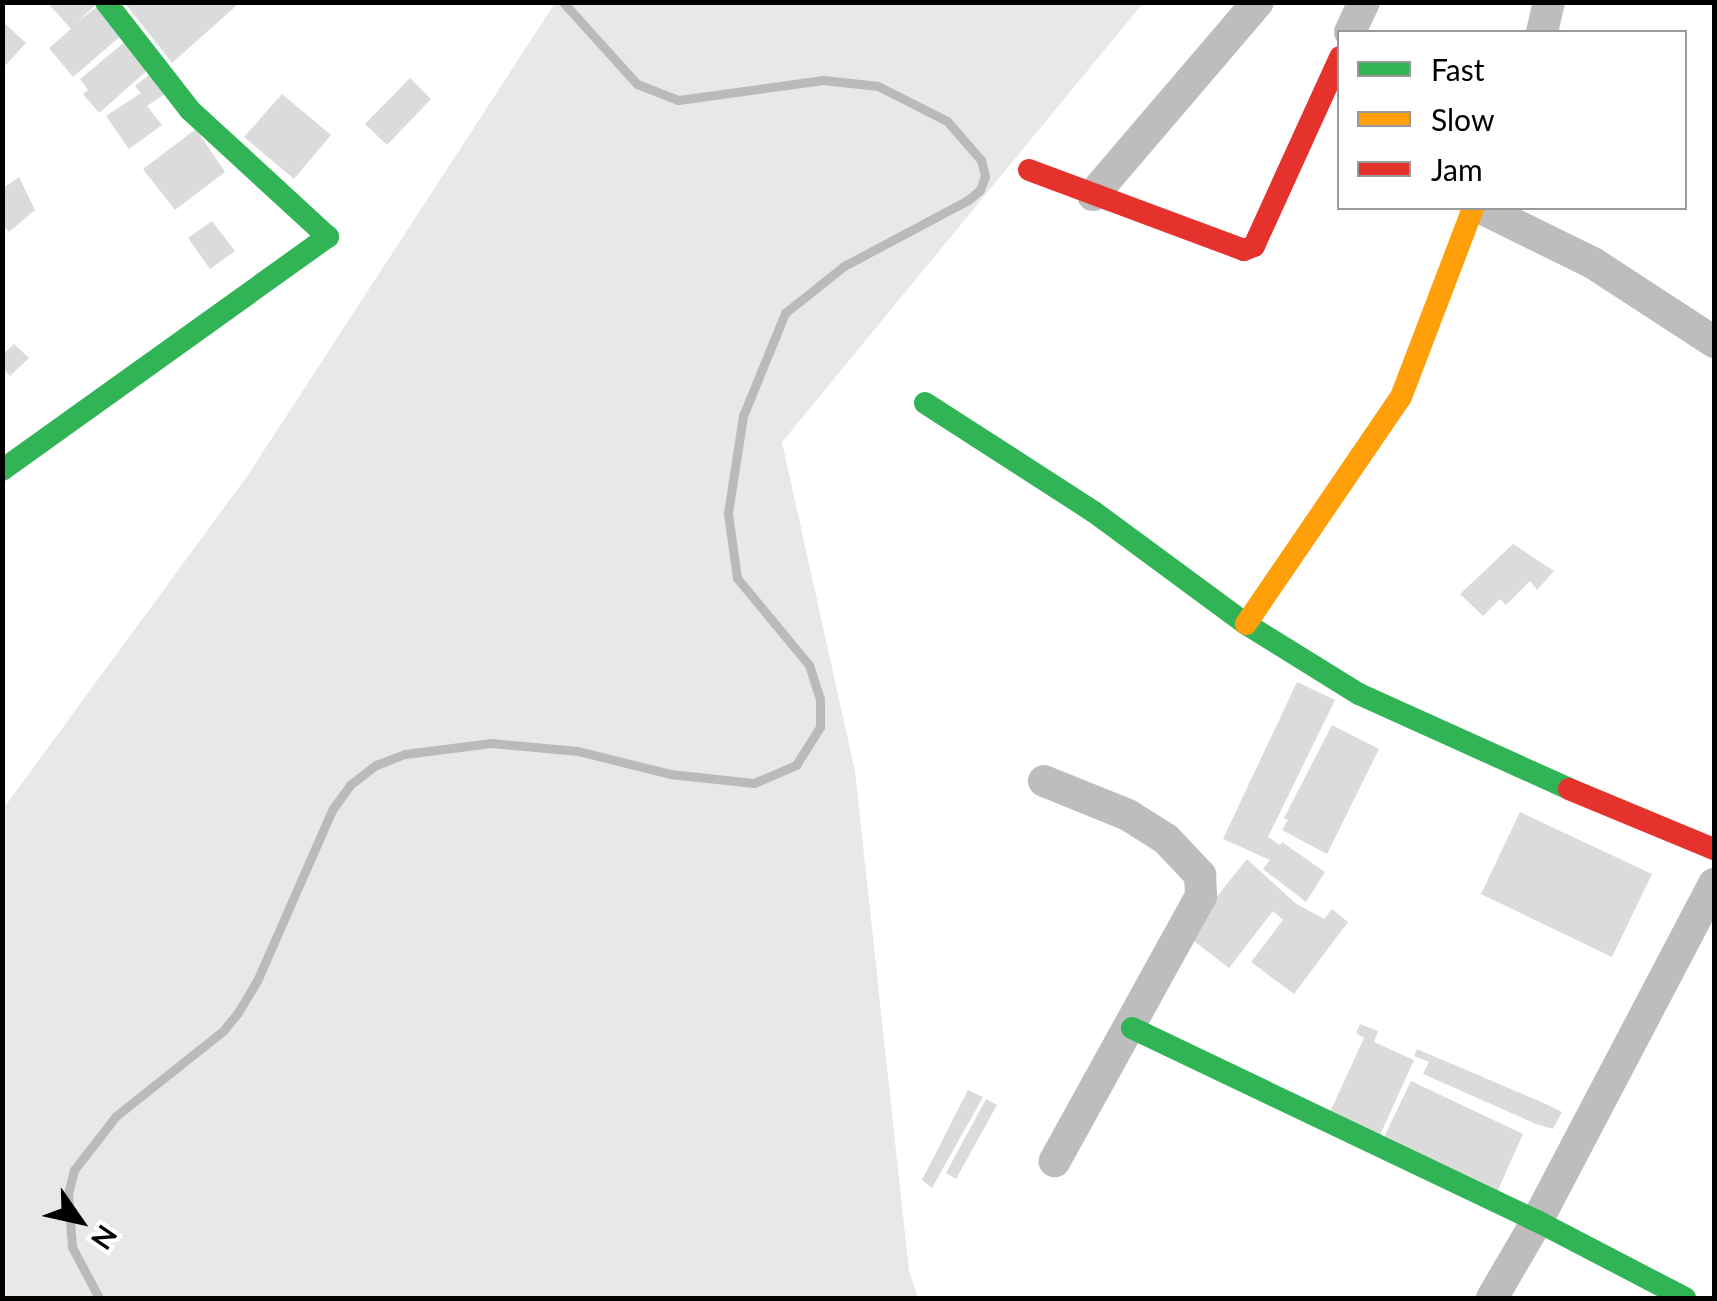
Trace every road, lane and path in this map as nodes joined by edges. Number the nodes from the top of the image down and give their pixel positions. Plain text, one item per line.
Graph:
1 (106, 2) edge
2 (1258, 2) edge
3 (1364, 2) edge
4 (1549, 2) edge
5 (1351, 30) edge
6 (1542, 30) edge
7 (1337, 64) edge
8 (1029, 170) dead end
9 (1092, 195) junction
10 (1476, 210) edge
11 (1481, 210) edge
12 (1714, 342) edge
13 (925, 403) dead end
14 (2, 470) edge
15 (1246, 624) junction
16 (1044, 781) dead end
17 (1714, 850) edge
18 (1714, 884) edge
19 (1132, 1028) junction
20 (1055, 1161) dead end
21 (1537, 1221) junction
22 (1492, 1298) edge
23 (1685, 1298) edge

1 - 14 street
2 - 9 street
3 - 5 street
4 - 6 street
7 - 9 street
8 - 9 street
10 - 15 street
11 - 12 street
13 - 15 street
15 - 17 street
16 - 19 street
18 - 21 street
19 - 20 street
19 - 21 street
21 - 22 street
21 - 23 street

